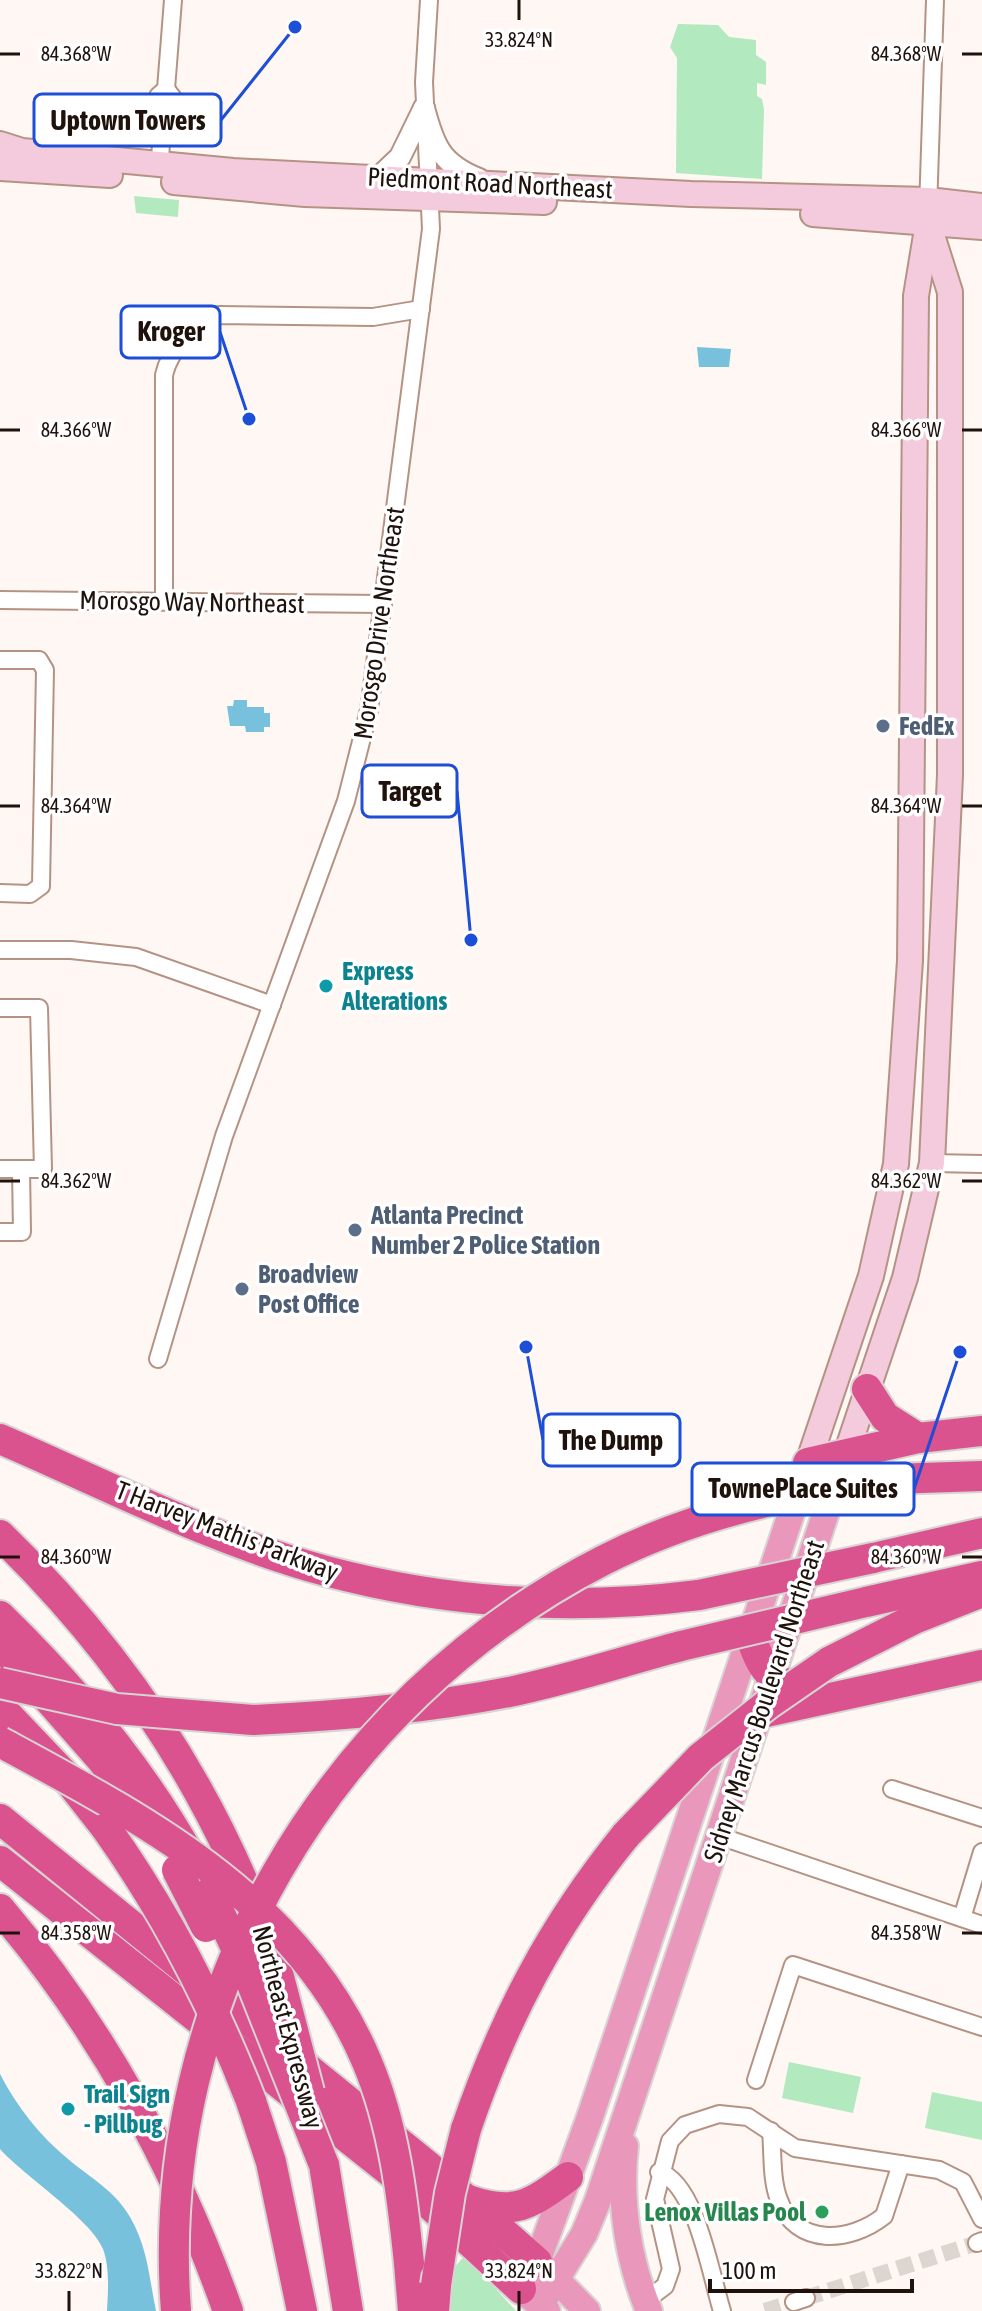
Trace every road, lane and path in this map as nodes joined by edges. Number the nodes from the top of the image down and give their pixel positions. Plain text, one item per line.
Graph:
1 (173, 0) edge
2 (429, 0) edge
3 (935, 0) edge
4 (424, 108) junction
5 (0, 144) edge
6 (161, 153) junction
7 (0, 168) edge
8 (379, 177) junction
9 (486, 182) junction
10 (428, 188) junction
11 (982, 206) edge
12 (928, 211) junction
13 (982, 227) edge
14 (421, 309) junction
15 (0, 600) edge
16 (164, 601) junction
17 (383, 604) junction
18 (0, 660) edge
19 (0, 893) edge
20 (0, 950) edge
21 (272, 1005) junction
22 (0, 1008) edge
23 (932, 1163) junction
24 (982, 1164) edge
25 (0, 1169) edge
26 (21, 1169) junction
27 (0, 1232) edge
28 (158, 1359) dead end
29 (867, 1389) junction
30 (982, 1431) edge
31 (918, 1438) junction
32 (0, 1439) edge
33 (846, 1454) junction
34 (808, 1463) junction
35 (982, 1476) edge
36 (982, 1533) edge
37 (0, 1535) edge
38 (982, 1576) edge
39 (982, 1592) edge
40 (0, 1616) edge
41 (751, 1637) junction
42 (0, 1644) edge
43 (982, 1665) edge
44 (772, 1680) junction
45 (0, 1683) edge
46 (830, 1699) junction
47 (0, 1707) edge
48 (761, 1713) junction
49 (0, 1742) edge
50 (892, 1789) dead end
51 (982, 1818) edge
52 (0, 1819) edge
53 (719, 1836) junction
54 (982, 1852) edge
55 (0, 1861) edge
56 (0, 1909) edge
57 (962, 1918) junction
58 (982, 1925) edge
59 (982, 2027) edge
60 (756, 2080) dead end
61 (630, 2100) junction
62 (251, 2101) junction
63 (771, 2131) junction
64 (901, 2164) junction
65 (324, 2165) junction
66 (659, 2172) junction
67 (568, 2177) junction
68 (466, 2200) junction
69 (982, 2219) edge
70 (546, 2269) junction
71 (435, 2298) edge
72 (536, 2301) edge
73 (647, 2306) edge
74 (176, 2311) edge
75 (228, 2311) edge
76 (302, 2311) edge
77 (348, 2311) edge
78 (413, 2311) edge
79 (587, 2311) edge
80 (722, 2311) edge

1 - 6 street
2 - 4 street, Morosgo Drive Northeast
3 - 12 street, Sidney Marcus Boulevard Northeast
4 - 8 street
4 - 9 street
4 - 10 street, Morosgo Drive Northeast
5 - 6 main road, Piedmont Road Northeast
6 - 8 main road, Piedmont Road Northeast
7 - 10 main road, Piedmont Road Northeast
8 - 10 main road, Piedmont Road Northeast
9 - 10 main road, Piedmont Road Northeast
9 - 12 main road, Piedmont Road Northeast
10 - 12 main road, Piedmont Road Northeast
10 - 14 street, Morosgo Drive Northeast
11 - 12 main road, Piedmont Road Northeast
12 - 13 main road, Piedmont Road Northeast
12 - 23 main road, Sidney Marcus Boulevard Northeast
12 - 34 main road, Sidney Marcus Boulevard Northeast
14 - 16 street
14 - 17 street, Morosgo Drive Northeast
15 - 16 street, Morosgo Way Northeast
16 - 17 street, Morosgo Way Northeast
17 - 21 street, Morosgo Drive Northeast
18 - 19 street
20 - 21 street
21 - 28 street, Morosgo Drive Northeast
22 - 26 street
23 - 24 street
23 - 29 main road, Sidney Marcus Boulevard Northeast
25 - 26 street
26 - 27 street
29 - 31 highway
29 - 33 main road, Sidney Marcus Boulevard Northeast
30 - 31 highway
31 - 33 highway
32 - 36 highway, T Harvey Mathis Parkway, bridge
33 - 34 highway
33 - 44 main road, Sidney Marcus Boulevard Northeast
34 - 41 main road, Sidney Marcus Boulevard Northeast
35 - 74 highway, bridge
37 - 65 highway, Northeast Expressway, bridge
38 - 45 highway, bridge
39 - 71 highway, bridge
40 - 65 highway, bridge
41 - 44 highway
41 - 67 main road, Sidney Marcus Boulevard Northeast
42 - 62 highway, bridge
43 - 46 highway
44 - 46 highway
44 - 48 main road, Sidney Marcus Boulevard Northeast
46 - 48 highway
47 - 62 highway, Northeast Expressway, bridge
48 - 53 main road, Sidney Marcus Boulevard Northeast
49 - 78 highway, bridge
50 - 51 street
52 - 68 highway
53 - 57 street
53 - 61 main road, Sidney Marcus Boulevard Northeast
54 - 57 street
55 - 72 highway
56 - 75 highway
57 - 58 street
59 - 60 street
61 - 70 main road, Sidney Marcus Boulevard Northeast
61 - 73 main road
62 - 76 highway, Northeast Expressway
63 - 64 street
63 - 64 street
63 - 66 street
64 - 69 street
65 - 77 highway, Northeast Expressway
66 - 73 street
66 - 80 street
67 - 68 highway
67 - 70 main road, Sidney Marcus Boulevard Northeast
68 - 70 highway
70 - 72 main road, Sidney Marcus Boulevard Northeast
70 - 79 main road

